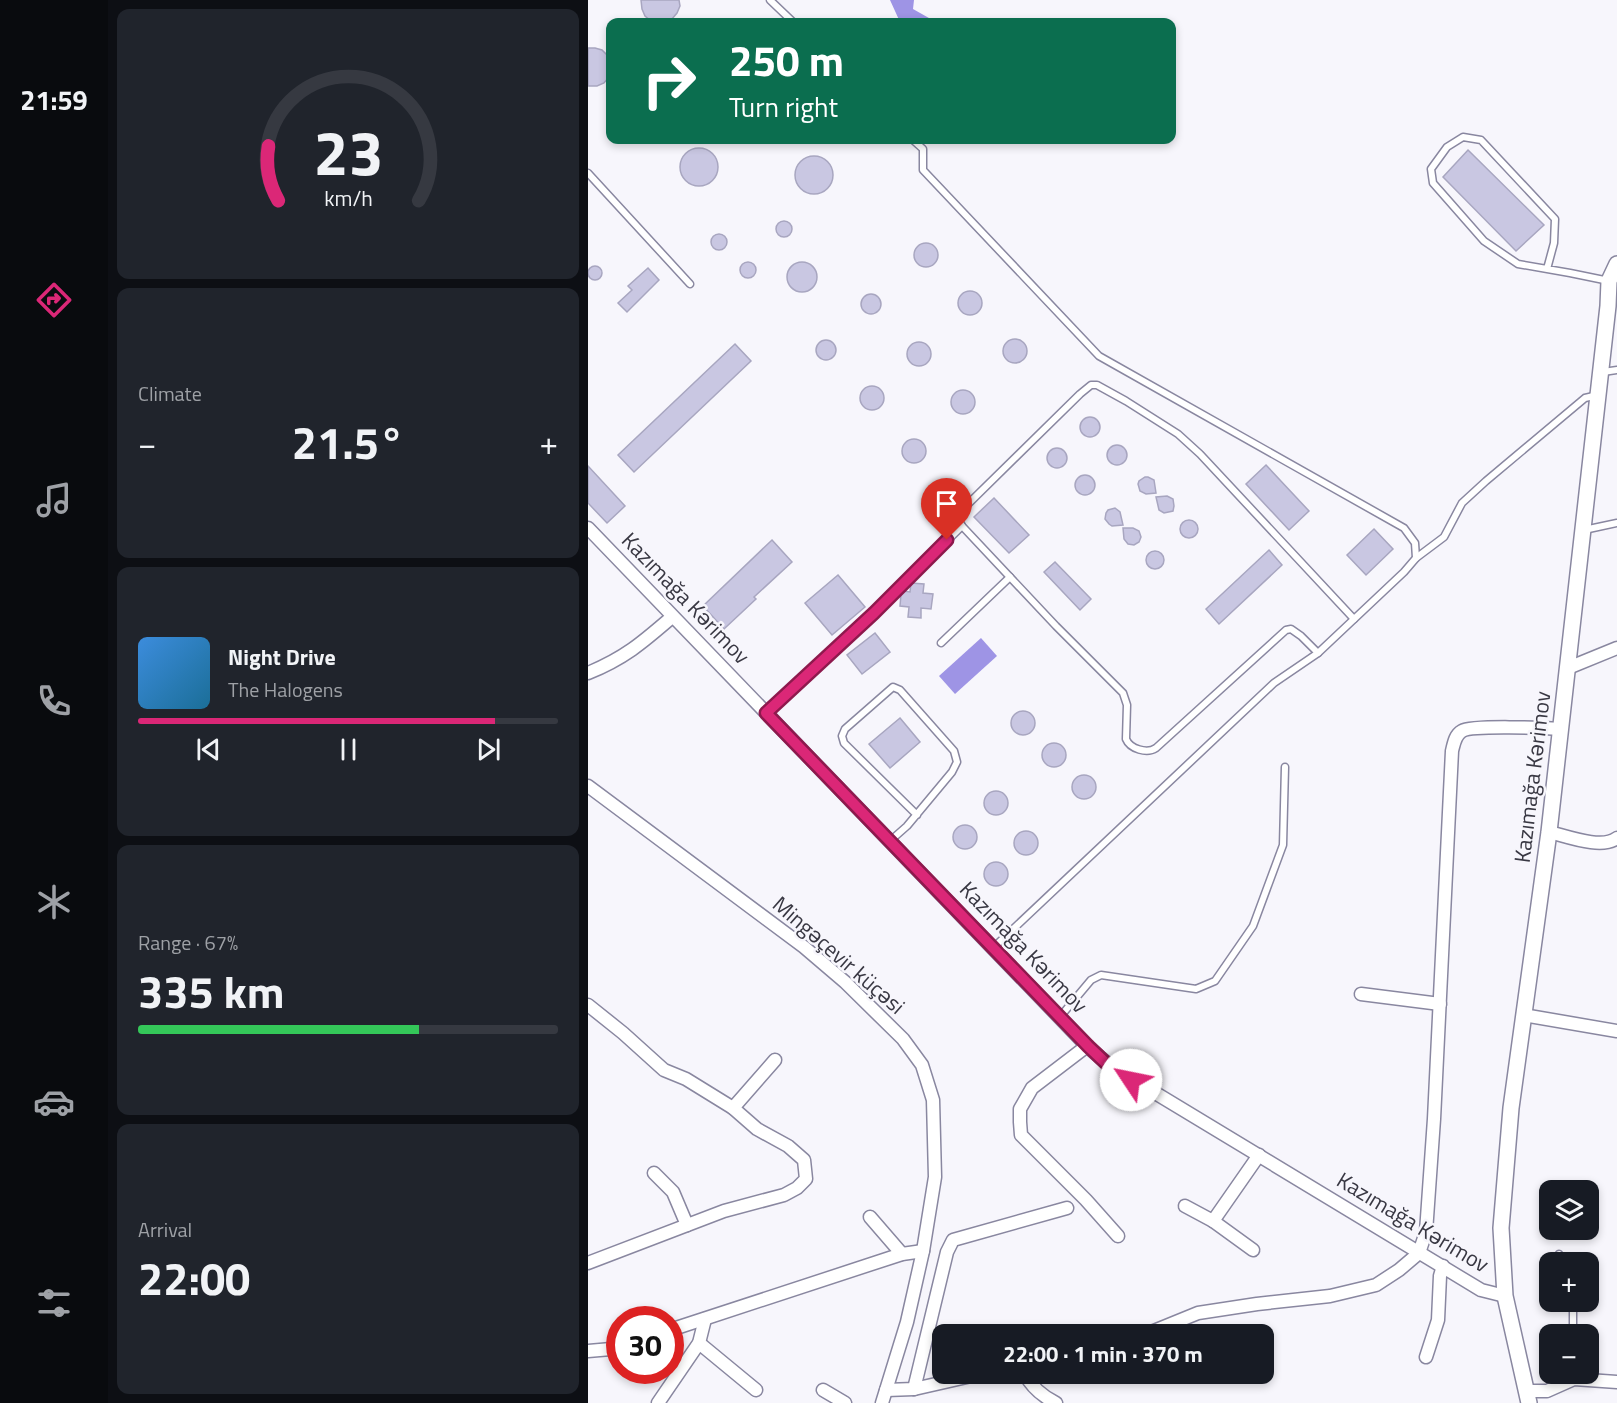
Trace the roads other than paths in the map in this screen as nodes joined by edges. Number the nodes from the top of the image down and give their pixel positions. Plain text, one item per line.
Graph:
1 (770, 0) edge
2 (789, 18) edge
3 (917, 144) edge
4 (588, 173) edge
5 (1617, 264) edge
6 (1547, 269) junction
7 (1609, 281) junction
8 (690, 284) dead end
9 (1612, 310) edge
10 (1617, 370) edge
11 (1600, 373) junction
12 (1598, 395) junction
13 (1617, 523) edge
14 (962, 526) junction
15 (588, 528) edge
16 (1583, 530) junction
17 (1416, 558) junction
18 (1010, 577) junction
19 (672, 617) junction
20 (1354, 619) junction
21 (941, 643) dead end
22 (1617, 648) edge
23 (1318, 653) junction
24 (1568, 668) junction
25 (588, 673) edge
26 (766, 713) junction
27 (1561, 729) junction
28 (1285, 767) dead end
29 (588, 786) edge
30 (917, 815) junction
31 (1549, 832) junction
32 (890, 841) junction
33 (1616, 842) edge
34 (993, 948) junction
35 (1361, 994) dead end
36 (1440, 1004) junction
37 (588, 1005) edge
38 (1523, 1015) junction
39 (1060, 1017) junction
40 (1617, 1031) edge
41 (1088, 1046) junction
42 (775, 1060) dead end
43 (733, 1108) junction
44 (1259, 1155) junction
45 (654, 1173) dead end
46 (1185, 1206) dead end
47 (1066, 1208) dead end
48 (870, 1217) dead end
49 (1213, 1221) junction
50 (687, 1225) junction
51 (1118, 1236) dead end
52 (1253, 1250) dead end
53 (923, 1251) junction
54 (1419, 1253) junction
55 (902, 1254) junction
56 (588, 1263) edge
57 (1443, 1266) junction
58 (1505, 1296) junction
59 (705, 1319) junction
60 (1180, 1324) edge
61 (684, 1326) edge
62 (699, 1344) junction
63 (606, 1348) edge
64 (588, 1351) edge
65 (1426, 1357) dead end
66 (1599, 1379) edge
67 (1617, 1382) edge
68 (936, 1384) edge
69 (1030, 1384) edge
70 (1559, 1384) edge
71 (914, 1389) junction
72 (756, 1390) dead end
73 (823, 1390) dead end
74 (886, 1390) junction
75 (1528, 1397) edge
76 (659, 1403) edge
77 (845, 1403) edge
78 (882, 1403) edge
79 (1056, 1403) edge

1 - 2 lane
3 - 17 lane
4 - 8 lane
5 - 7 street, Kazımağa Kərimov
6 - 6 lane
6 - 7 lane
7 - 9 street, Kazımağa Kərimov
9 - 11 street, Kazımağa Kərimov
10 - 11 lane
11 - 12 street, Kazımağa Kərimov
12 - 16 street, Kazımağa Kərimov
12 - 17 lane
13 - 16 lane
14 - 18 lane
14 - 20 lane
14 - 26 lane
15 - 19 street, Kazımağa Kərimov
16 - 24 street, Kazımağa Kərimov
17 - 20 lane
18 - 21 lane
18 - 23 lane
19 - 25 street
19 - 26 street, Kazımağa Kərimov
20 - 23 lane
22 - 24 street
23 - 34 lane
24 - 27 street, Kazımağa Kərimov
26 - 32 street, Kazımağa Kərimov
27 - 31 street, Kazımağa Kərimov
27 - 36 street
28 - 39 lane
29 - 53 street, Mingəçevir küçəsi
30 - 30 lane
30 - 32 lane
31 - 33 street
31 - 38 street, Kazımağa Kərimov
32 - 34 street, Kazımağa Kərimov
34 - 39 street, Kazımağa Kərimov
35 - 36 street
36 - 54 street
37 - 43 street
38 - 40 street
38 - 58 street, Kazımağa Kərimov
39 - 41 street, Kazımağa Kərimov
41 - 44 street, Kazımağa Kərimov
41 - 51 street
42 - 43 street
43 - 50 street
44 - 49 street
44 - 54 street, Kazımağa Kərimov
45 - 50 street
46 - 49 street
47 - 71 street
48 - 55 street
49 - 52 street
50 - 56 street
53 - 55 street
53 - 74 street, Mingəçevir küçəsi
54 - 57 street, Kazımağa Kərimov
54 - 60 street
55 - 59 street
57 - 58 street, Kazımağa Kərimov
57 - 65 street
58 - 75 street, Kazımağa Kərimov
59 - 61 street
59 - 62 street
62 - 72 street
62 - 76 street
63 - 64 street
66 - 67 street
68 - 71 street
69 - 79 street
70 - 75 street
71 - 74 street
73 - 77 street
74 - 78 street, Mingəçevir küçəsi

